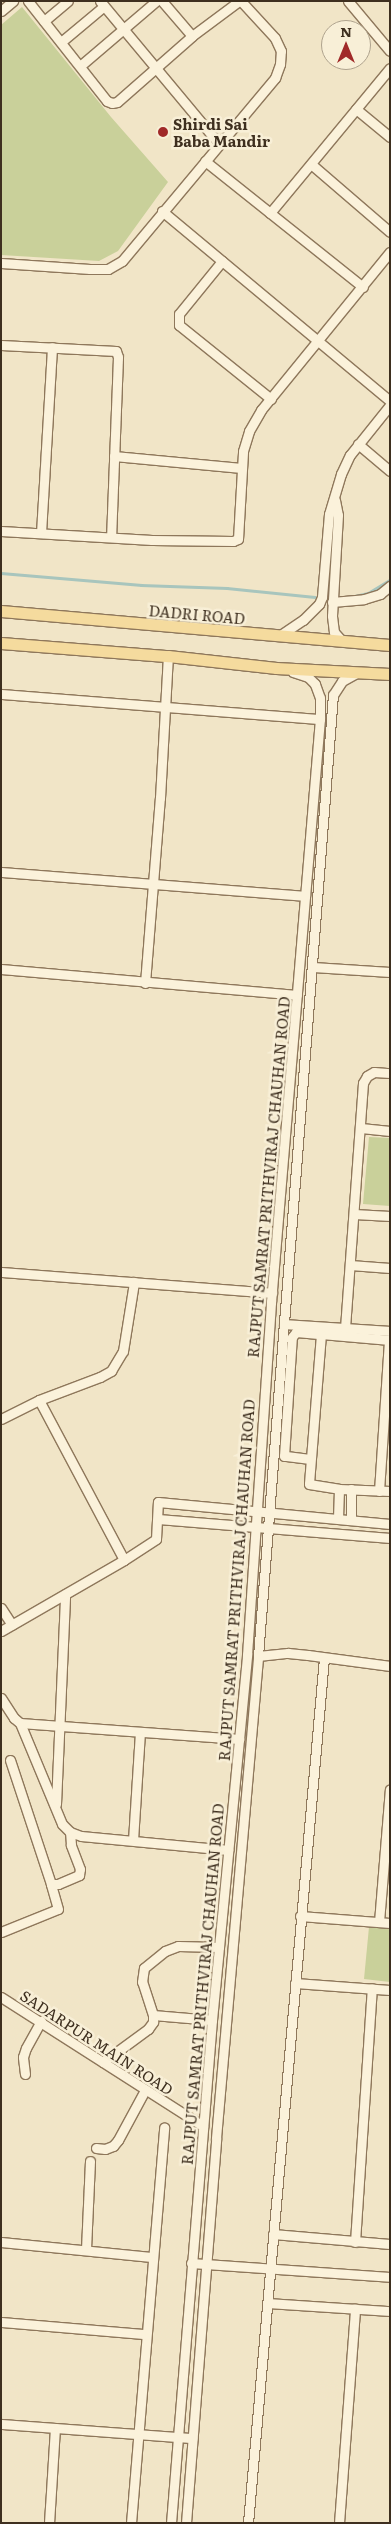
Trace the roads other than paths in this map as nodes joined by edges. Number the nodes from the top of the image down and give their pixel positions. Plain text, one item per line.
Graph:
1 (13, 1) edge
2 (28, 1) edge
3 (68, 1) edge
4 (254, 1) edge
5 (348, 1) edge
6 (162, 2) edge
7 (102, 3) edge
8 (242, 3) edge
9 (1, 12) edge
10 (44, 21) junction
11 (123, 29) junction
12 (192, 36) junction
13 (61, 42) junction
14 (390, 51) edge
15 (80, 66) junction
16 (156, 68) junction
17 (390, 68) edge
18 (356, 108) junction
19 (390, 138) edge
20 (219, 144) junction
21 (205, 161) junction
22 (311, 164) junction
23 (162, 211) junction
24 (270, 213) junction
25 (390, 232) edge
26 (390, 252) edge
27 (222, 261) junction
28 (1, 263) edge
29 (363, 287) junction
30 (318, 343) junction
31 (1, 345) edge
32 (52, 347) junction
33 (270, 399) junction
34 (390, 403) edge
35 (358, 444) junction
36 (114, 456) junction
37 (241, 468) junction
38 (390, 471) edge
39 (335, 500) junction
40 (1, 531) edge
41 (41, 533) junction
42 (111, 537) junction
43 (390, 586) edge
44 (332, 602) junction
45 (1, 611) edge
46 (279, 636) junction
47 (342, 642) junction
48 (1, 643) edge
49 (390, 645) edge
50 (168, 656) junction
51 (276, 668) junction
52 (366, 672) junction
53 (390, 674) edge
54 (1, 694) edge
55 (165, 707) junction
56 (320, 719) junction
57 (1, 872) edge
58 (152, 884) junction
59 (305, 896) junction
60 (312, 967) junction
61 (1, 969) edge
62 (390, 972) edge
63 (145, 983) junction
64 (297, 995) junction
65 (390, 1074) edge
66 (361, 1128) junction
67 (390, 1131) edge
68 (354, 1214) junction
69 (390, 1216) edge
70 (350, 1265) junction
71 (390, 1268) edge
72 (1, 1272) edge
73 (134, 1282) junction
74 (272, 1293) junction
75 (284, 1324) junction
76 (345, 1328) junction
77 (390, 1331) edge
78 (320, 1334) junction
79 (390, 1340) edge
80 (40, 1400) junction
81 (1, 1419) edge
82 (310, 1459) junction
83 (339, 1489) junction
84 (352, 1489) junction
85 (378, 1491) junction
86 (390, 1491) edge
87 (257, 1510) junction
88 (270, 1511) junction
89 (338, 1518) junction
90 (158, 1519) junction
91 (351, 1520) junction
92 (390, 1524) edge
93 (256, 1527) junction
94 (268, 1528) junction
95 (390, 1538) edge
96 (124, 1560) junction
97 (65, 1594) junction
98 (1, 1608) edge
99 (12, 1625) junction
100 (1, 1631) edge
101 (258, 1656) junction
102 (322, 1658) junction
103 (390, 1666) edge
104 (1, 1698) edge
105 (20, 1723) junction
106 (58, 1726) junction
107 (140, 1732) junction
108 (239, 1739) junction
109 (10, 1760) dead end
110 (390, 1789) edge
111 (56, 1809) junction
112 (70, 1832) junction
113 (133, 1840) junction
114 (228, 1850) junction
115 (51, 1884) junction
116 (300, 1916) junction
117 (378, 1922) junction
118 (390, 1923) edge
119 (1, 1932) edge
120 (219, 1947) junction
121 (295, 1983) junction
122 (372, 1989) junction
123 (390, 1990) edge
124 (1, 1997) edge
125 (153, 2015) junction
126 (212, 2020) junction
127 (41, 2021) junction
128 (103, 2062) junction
129 (25, 2074) dead end
130 (144, 2090) junction
131 (164, 2126) dead end
132 (203, 2126) junction
133 (96, 2148) dead end
134 (90, 2161) dead end
135 (273, 2234) junction
136 (1, 2242) edge
137 (355, 2242) junction
138 (390, 2244) edge
139 (86, 2249) junction
140 (151, 2257) junction
141 (191, 2263) junction
142 (206, 2264) junction
143 (271, 2268) junction
144 (390, 2277) edge
145 (268, 2303) junction
146 (355, 2309) junction
147 (390, 2312) edge
148 (1, 2322) edge
149 (145, 2334) junction
150 (1, 2424) edge
151 (56, 2428) junction
152 (138, 2434) junction
153 (177, 2437) junction
154 (192, 2438) junction
155 (49, 2523) edge
156 (131, 2523) edge
157 (171, 2523) edge
158 (186, 2523) edge
159 (248, 2523) edge
160 (339, 2523) edge

1 - 9 street
2 - 10 street
3 - 10 street
4 - 8 street
5 - 14 street
6 - 11 street
6 - 12 street
7 - 11 street
7 - 13 street
8 - 12 street
8 - 20 street
10 - 13 street
11 - 15 street
11 - 16 street
12 - 16 street
13 - 15 street
15 - 16 street
16 - 20 street
17 - 18 street
18 - 19 street
18 - 22 street
20 - 21 street
21 - 23 street
21 - 24 street
22 - 24 street
22 - 25 street
23 - 27 street
23 - 28 street
24 - 29 street
26 - 29 street
27 - 30 street
27 - 33 street
29 - 30 street
30 - 33 street
30 - 34 street
31 - 32 street
32 - 36 street
32 - 41 street
33 - 37 street
34 - 35 street
35 - 38 street
35 - 39 street
36 - 37 street
36 - 42 street
37 - 42 street
39 - 44 street
39 - 46 street
40 - 41 street
41 - 42 street
43 - 44 street
44 - 47 street
45 - 46 main road, DADRI ROAD
46 - 47 main road, DADRI ROAD
47 - 49 main road, DADRI ROAD
48 - 50 main road
50 - 51 main road
50 - 55 street
51 - 52 main road
51 - 56 street, RAJPUT SAMRAT PRITHVIRAJ CHAUHAN ROAD
52 - 53 main road
52 - 60 street, RAJPUT SAMRAT PRITHVIRAJ CHAUHAN ROAD
54 - 55 street
55 - 56 street
55 - 58 street
56 - 59 street, RAJPUT SAMRAT PRITHVIRAJ CHAUHAN ROAD
57 - 58 street
58 - 59 street
58 - 63 street
59 - 64 street, RAJPUT SAMRAT PRITHVIRAJ CHAUHAN ROAD
60 - 62 street
60 - 75 street, RAJPUT SAMRAT PRITHVIRAJ CHAUHAN ROAD
61 - 63 street
63 - 64 street
64 - 74 street, RAJPUT SAMRAT PRITHVIRAJ CHAUHAN ROAD
65 - 66 street
66 - 67 street
66 - 68 street
68 - 69 street
68 - 70 street
70 - 71 street
70 - 76 street
72 - 73 street
73 - 74 street
73 - 80 street
74 - 87 street, RAJPUT SAMRAT PRITHVIRAJ CHAUHAN ROAD
75 - 76 street
75 - 88 street, RAJPUT SAMRAT PRITHVIRAJ CHAUHAN ROAD
76 - 77 street
78 - 79 street
78 - 82 street
78 - 82 street
79 - 85 street
80 - 81 street
80 - 96 street
82 - 83 street
83 - 84 street
83 - 89 street
84 - 85 street
84 - 91 street
85 - 86 street
87 - 88 street
87 - 90 street
87 - 93 street, RAJPUT SAMRAT PRITHVIRAJ CHAUHAN ROAD
88 - 89 street
88 - 94 street, RAJPUT SAMRAT PRITHVIRAJ CHAUHAN ROAD
89 - 91 street
90 - 93 street
90 - 96 street
91 - 92 street
93 - 94 street
93 - 108 street, RAJPUT SAMRAT PRITHVIRAJ CHAUHAN ROAD
94 - 95 street
94 - 101 street, RAJPUT SAMRAT PRITHVIRAJ CHAUHAN ROAD
96 - 97 street
97 - 99 street
97 - 106 street
98 - 99 street
99 - 100 street
101 - 102 street
101 - 142 street, RAJPUT SAMRAT PRITHVIRAJ CHAUHAN ROAD
102 - 103 street
102 - 116 street
104 - 105 street
105 - 106 street
105 - 111 street
106 - 107 street
106 - 111 street
107 - 108 street
107 - 113 street
108 - 114 street, RAJPUT SAMRAT PRITHVIRAJ CHAUHAN ROAD
109 - 115 street
110 - 117 street
111 - 112 street
112 - 113 street
112 - 115 street
113 - 114 street
114 - 120 street, RAJPUT SAMRAT PRITHVIRAJ CHAUHAN ROAD
115 - 119 street
116 - 117 street
116 - 121 street
117 - 118 street
120 - 125 street
120 - 126 street, RAJPUT SAMRAT PRITHVIRAJ CHAUHAN ROAD
121 - 122 street
121 - 135 street
122 - 123 street
122 - 137 street
124 - 127 street, SADARPUR MAIN ROAD
125 - 126 street
125 - 128 street
126 - 132 street, RAJPUT SAMRAT PRITHVIRAJ CHAUHAN ROAD
127 - 128 street, SADARPUR MAIN ROAD
127 - 129 street
128 - 130 street, SADARPUR MAIN ROAD
130 - 132 street, SADARPUR MAIN ROAD
130 - 133 street
131 - 140 street
132 - 141 street, RAJPUT SAMRAT PRITHVIRAJ CHAUHAN ROAD
134 - 139 street
135 - 137 street
135 - 143 street
136 - 139 street
137 - 138 street
139 - 140 street
140 - 149 street
141 - 142 street
141 - 153 street, RAJPUT SAMRAT PRITHVIRAJ CHAUHAN ROAD
142 - 143 street
142 - 154 street, RAJPUT SAMRAT PRITHVIRAJ CHAUHAN ROAD
143 - 144 street
143 - 145 street
145 - 146 street
145 - 159 street
146 - 147 street
146 - 160 street
148 - 149 street
149 - 152 street
150 - 151 street
151 - 152 street
151 - 155 street
152 - 153 street
152 - 156 street
153 - 154 street
153 - 157 street, RAJPUT SAMRAT PRITHVIRAJ CHAUHAN ROAD
154 - 158 street, RAJPUT SAMRAT PRITHVIRAJ CHAUHAN ROAD

